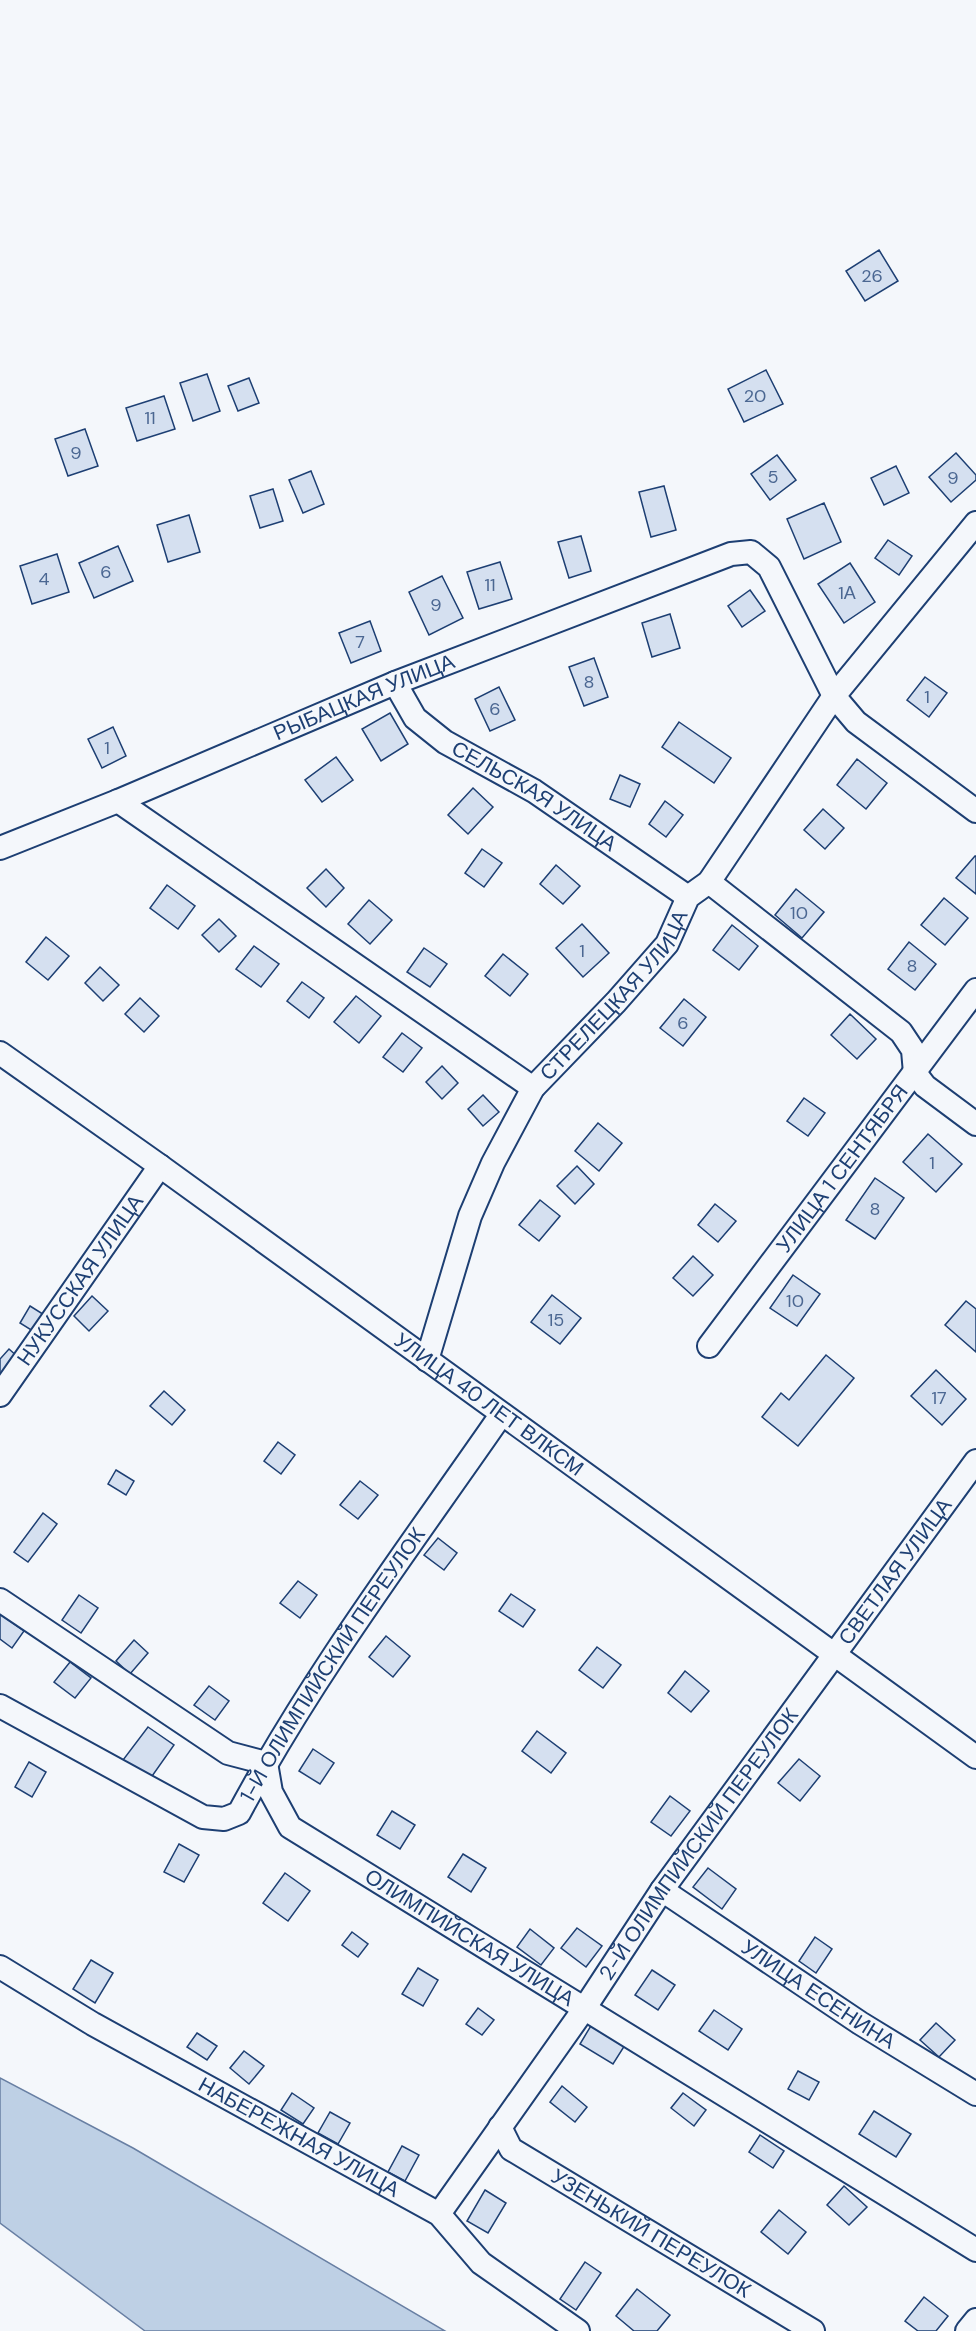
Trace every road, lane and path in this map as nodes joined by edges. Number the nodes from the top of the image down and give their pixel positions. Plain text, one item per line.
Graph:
1 (976, 523) edge
2 (394, 683) junction
3 (834, 696) junction
4 (118, 801) junction
5 (976, 811) edge
6 (0, 848) edge
7 (709, 882) junction
8 (688, 897) junction
9 (976, 990) edge
10 (1, 1056) edge
11 (915, 1073) junction
12 (533, 1088) junction
13 (976, 1124) edge
14 (160, 1167) junction
15 (709, 1346) dead end
16 (427, 1360) junction
17 (0, 1395) edge
18 (501, 1414) junction
19 (976, 1461) edge
20 (0, 1600) edge
21 (834, 1653) junction
22 (0, 1706) edge
23 (976, 1757) edge
24 (266, 1763) junction
25 (662, 1890) junction
26 (0, 1967) edge
27 (584, 2009) junction
28 (976, 2094) edge
29 (500, 2127) junction
30 (439, 2214) junction
31 (976, 2250) edge
32 (976, 2320) edge
33 (578, 2331) edge
34 (813, 2331) edge
35 (967, 2331) edge

1 - 3 street, СТРЕЛЕЦКАЯ УЛИЦА
2 - 3 street, РЫБАЦКАЯ УЛИЦА
2 - 4 street, РЫБАЦКАЯ УЛИЦА
2 - 8 street, СЕЛЬСКАЯ УЛИЦА
3 - 5 street
3 - 7 street, СТРЕЛЕЦКАЯ УЛИЦА
4 - 6 street, РЫБАЦКАЯ УЛИЦА
4 - 12 street
7 - 8 street, СТРЕЛЕЦКАЯ УЛИЦА
7 - 11 street
8 - 12 street, СТРЕЛЕЦКАЯ УЛИЦА
9 - 11 street, УЛИЦА 1 СЕНТЯБРЯ
10 - 14 street, УЛИЦА 40 ЛЕТ ВЛКСМ
11 - 13 street
11 - 15 street, УЛИЦА 1 СЕНТЯБРЯ
12 - 16 street, СТРЕЛЕЦКАЯ УЛИЦА
14 - 16 street, УЛИЦА 40 ЛЕТ ВЛКСМ
14 - 17 street, НУКУССКАЯ УЛИЦА
16 - 18 street, УЛИЦА 40 ЛЕТ ВЛКСМ
18 - 21 street, УЛИЦА 40 ЛЕТ ВЛКСМ
18 - 24 street, 1-Й ОЛИМПИЙСКИЙ ПЕРЕУЛОК
19 - 21 street, СВЕТЛАЯ УЛИЦА
20 - 24 street
21 - 23 street, УЛИЦА 40 ЛЕТ ВЛКСМ
21 - 25 street, 2-Й ОЛИМПИЙСКИЙ ПЕРЕУЛОК
22 - 24 street, 1-Й ОЛИМПИЙСКИЙ ПЕРЕУЛОК
24 - 27 street, ОЛИМПИЙСКАЯ УЛИЦА
25 - 27 street, 2-Й ОЛИМПИЙСКИЙ ПЕРЕУЛОК
25 - 28 street, УЛИЦА ЕСЕНИНА
26 - 30 street, НАБЕРЕЖНАЯ УЛИЦА
27 - 29 street, 2-Й ОЛИМПИЙСКИЙ ПЕРЕУЛОК
27 - 31 street, ОЛИМПИЙСКАЯ УЛИЦА
29 - 30 street, 2-Й ОЛИМПИЙСКИЙ ПЕРЕУЛОК
29 - 34 street, УЗЕНЬКИЙ ПЕРЕУЛОК
30 - 33 street, НАБЕРЕЖНАЯ УЛИЦА
32 - 35 street

